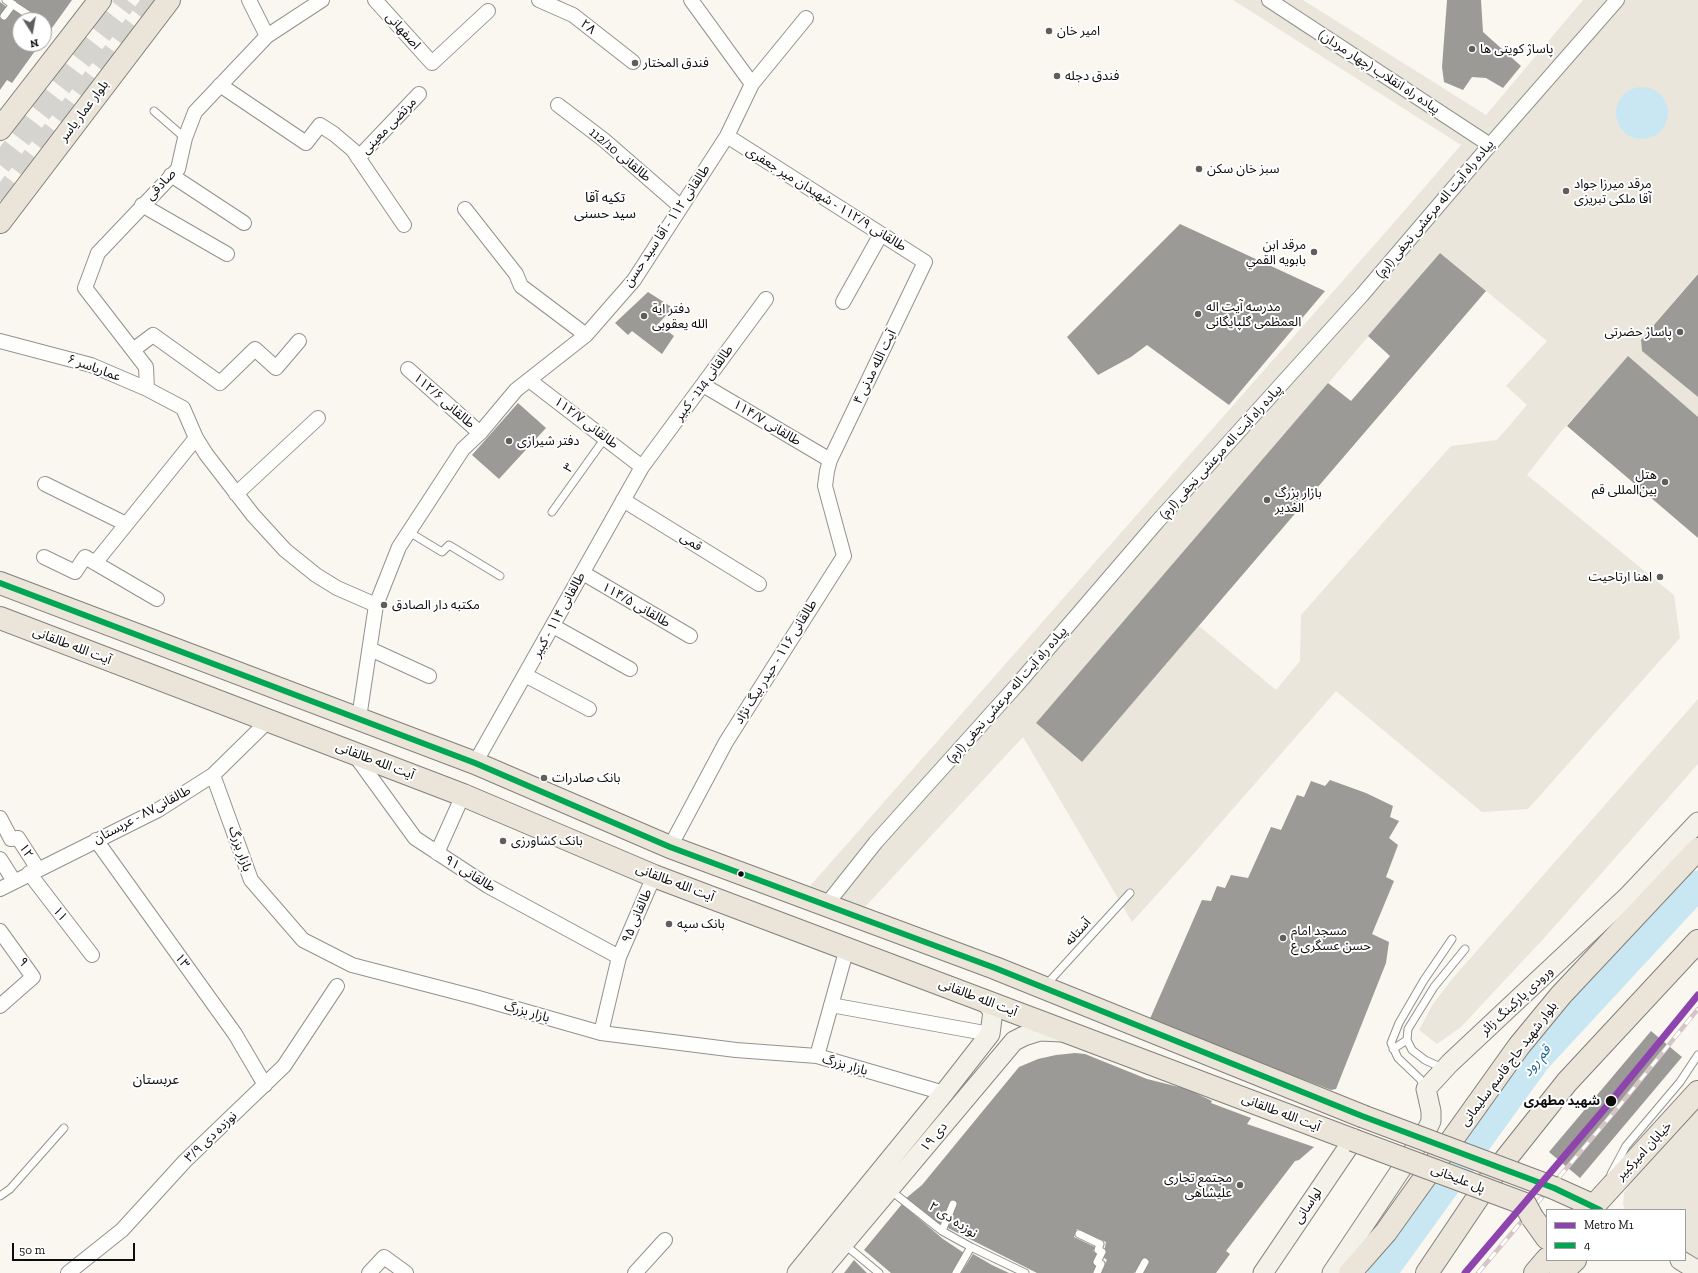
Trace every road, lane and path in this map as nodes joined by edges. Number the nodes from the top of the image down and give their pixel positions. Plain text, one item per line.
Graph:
1 (6, 0) edge
2 (100, 0) edge
3 (169, 0) edge
4 (249, 0) edge
5 (322, 0) edge
6 (375, 0) edge
7 (539, 0) edge
8 (691, 0) edge
9 (1269, 0) edge
10 (1617, 0) edge
11 (13, 4) junction
12 (488, 11) dead end
13 (24, 12) edge
14 (4, 16) dead end
15 (806, 18) dead end
16 (267, 36) junction
17 (633, 62) dead end
18 (752, 84) junction
19 (220, 85) junction
20 (419, 94) dead end
21 (558, 105) dead end
22 (154, 111) dead end
23 (0, 129) edge
24 (727, 136) junction
25 (185, 138) junction
26 (1490, 145) junction
27 (358, 158) junction
28 (171, 175) junction
29 (142, 205) junction
30 (681, 207) junction
31 (464, 209) dead end
32 (0, 222) edge
33 (244, 223) dead end
34 (404, 225) dead end
35 (881, 234) junction
36 (227, 254) dead end
37 (925, 262) joint
38 (766, 299) dead end
39 (843, 302) dead end
40 (586, 335) junction
41 (0, 341) edge
42 (299, 341) dead end
43 (133, 350) junction
44 (408, 369) dead end
45 (529, 380) junction
46 (703, 385) junction
47 (147, 389) junction
48 (318, 418) dead end
49 (480, 433) junction
50 (196, 438) junction
51 (605, 438) junction
52 (828, 466) junction
53 (642, 467) junction
54 (44, 484) dead end
55 (236, 494) junction
56 (623, 500) junction
57 (552, 512) dead end
58 (126, 524) junction
59 (410, 532) junction
60 (44, 557) dead end
61 (95, 563) junction
62 (583, 573) junction
63 (500, 576) dead end
64 (0, 583) edge
65 (759, 584) dead end
66 (157, 599) dead end
67 (376, 605) junction
68 (0, 618) edge
69 (553, 626) junction
70 (690, 636) dead end
71 (370, 649) junction
72 (630, 669) dead end
73 (525, 675) junction
74 (429, 676) dead end
75 (589, 709) dead end
76 (359, 718) junction
77 (268, 721) junction
78 (353, 752) junction
79 (475, 763) junction
80 (213, 775) junction
81 (463, 795) junction
82 (0, 818) edge
83 (1698, 822) edge
84 (96, 840) junction
85 (670, 847) junction
86 (1698, 849) edge
87 (437, 853) junction
88 (0, 859) edge
89 (33, 871) junction
90 (654, 876) junction
91 (14, 881) junction
92 (0, 889) edge
93 (1130, 893) dead end
94 (826, 905) junction
95 (0, 931) edge
96 (1452, 938) dead end
97 (1698, 941) edge
98 (847, 948) junction
99 (1465, 949) dead end
100 (92, 955) dead end
101 (619, 957) junction
102 (337, 986) dead end
103 (1044, 988) junction
104 (984, 1000) junction
105 (831, 1005) junction
106 (0, 1006) edge
107 (1065, 1032) junction
108 (601, 1033) junction
109 (990, 1034) junction
110 (1407, 1040) junction
111 (1393, 1049) junction
112 (1698, 1055) edge
113 (817, 1056) junction
114 (1450, 1063) junction
115 (265, 1085) junction
116 (1426, 1089) junction
117 (1698, 1092) edge
118 (944, 1093) junction
119 (1362, 1116) joint
120 (64, 1128) dead end
121 (1353, 1140) junction
122 (882, 1183) junction
123 (0, 1196) edge
124 (953, 1204) dead end
125 (1594, 1209) edge
126 (942, 1231) junction
127 (1079, 1234) dead end
128 (1546, 1237) edge
129 (665, 1240) dead end
130 (844, 1244) junction
131 (971, 1247) junction
132 (1546, 1260) edge
133 (1682, 1261) edge
134 (1145, 1262) dead end
135 (1698, 1271) edge
136 (68, 1273) edge
137 (369, 1273) edge
138 (406, 1273) edge
139 (635, 1273) edge
140 (797, 1273) edge
141 (819, 1273) edge
142 (879, 1273) edge
143 (956, 1273) edge
144 (1025, 1273) edge
145 (1097, 1273) edge
146 (1139, 1273) edge
147 (1263, 1273) edge
148 (1332, 1273) edge
149 (1350, 1273) edge
150 (1427, 1273) edge
151 (1535, 1273) edge

1 - 11 lane
2 - 23 main road
3 - 32 main road, بلوار عمار یاسر
4 - 16 street
5 - 16 street, صادقی
6 - 12 street, اصفهانی
7 - 17 street, ۲۸
8 - 18 street
9 - 26 street, پیاده راه انقلاب (چهار مردان)
10 - 26 street, پیاده راه آیت اله مرعشی نجفی (ارم)
11 - 13 lane
11 - 14 lane
15 - 18 street, طالقانی ۱۱۲ - آقا سید حسن
16 - 19 street, صادقی
18 - 24 street, طالقانی ۱۱۲ - آقا سید حسن
19 - 25 street, صادقی
19 - 27 street
20 - 27 street, مرتضی معینی
21 - 30 street, طالقانی 112/10
22 - 25 lane
24 - 30 street, طالقانی ۱۱۲ - آقا سید حسن
24 - 35 street, طالقانی ۱۱۲/۹ - شهیدان میر جعفری
25 - 28 street, صادقی
26 - 94 street, پیاده راه آیت اله مرعشی نجفی (ارم)
27 - 34 street
28 - 29 street, صادقی
28 - 33 street
29 - 36 street
29 - 43 street, صادقی
30 - 40 street, طالقانی ۱۱۲ - آقا سید حسن
31 - 40 street
35 - 37 street, طالقانی ۱۱۲/۹ - شهیدان میر جعفری
35 - 39 street
37 - 52 street, ۴ آیت الله مدنی
38 - 46 street, طالقانی 114 - کبیر
40 - 45 street, طالقانی ۱۱۲ - آقا سید حسن
41 - 47 street, عماریاسر ۶
42 - 43 street
43 - 47 street, صادقی
44 - 49 street, طالقانی ۱۱۲/۶
45 - 49 street, طالقانی ۱۱۲ - آقا سید حسن
45 - 51 street, طالقانی ۱۱۲/۷
46 - 52 street, طالقانی ۱۱۴/۷
46 - 53 street, طالقانی 114 - کبیر
47 - 50 street, عماریاسر ۶
48 - 55 street
49 - 59 street, طالقانی ۱۱۲ - آقا سید حسن
50 - 55 street
50 - 58 street
51 - 53 street, طالقانی ۱۱۲/۷
51 - 57 lane, ۳
52 - 85 street, طالقانی ۱۱۶ - حیدر بیگ نژاد
53 - 56 street, طالقانی ۱۱۴ - کبیر
54 - 58 street
55 - 67 street
56 - 62 street, طالقانی ۱۱۴ - کبیر
56 - 65 street, قمی
58 - 61 street
59 - 63 lane
59 - 67 street, طالقانی ۱۱۲ - آقا سید حسن
60 - 61 street
61 - 66 street
62 - 69 street, طالقانی ۱۱۴ - کبیر
62 - 70 street, طالقانی ۱۱۴/۵
64 - 76 main road, آیت الله طالقانی
67 - 71 street, طالقانی ۱۱۲ - آقا سید حسن
68 - 77 main road, آیت الله طالقانی
69 - 72 street
69 - 73 street, طالقانی ۱۱۴ - کبیر
71 - 74 street
71 - 76 street, طالقانی ۱۱۲ - آقا سید حسن
73 - 75 street
73 - 79 street, طالقانی ۱۱۴ - کبیر
76 - 79 main road, آیت الله طالقانی
77 - 78 main road, آیت الله طالقانی
77 - 80 street, طالقانی۸۷ - عربستان
78 - 81 main road, آیت الله طالقانی
78 - 87 street, طالقانی ۹۱
79 - 85 main road, آیت الله طالقانی
80 - 84 street, طالقانی۸۷ - عربستان
80 - 108 street, بازار بزرگ
81 - 87 street
81 - 90 main road, آیت الله طالقانی
82 - 89 street, ۱۲
83 - 114 main road, ورودی پارکینگ زائر
84 - 89 street, طالقانی۸۷ - عربستان
84 - 115 street, ۱۳
85 - 94 main road, آیت الله طالقانی
86 - 149 main road, بلوار شهید حاج قاسم سلیمانی
87 - 101 street, طالقانی ۹۱
88 - 91 street
89 - 91 street, طالقانی۸۷ - عربستان
89 - 100 street, ۱۱
90 - 98 main road, آیت الله طالقانی
90 - 101 street, طالقانی ۹۵
91 - 92 street, طالقانی۸۷ - عربستان
93 - 103 lane, آستانه
94 - 103 main road, آیت الله طالقانی
95 - 106 street, ۹
96 - 111 lane
97 - 150 main road
98 - 104 main road, آیت الله طالقانی
98 - 105 street
99 - 110 lane
101 - 108 street, طالقانی ۹۵
102 - 115 street, نوزده دی ۳/۹
103 - 119 main road, آیت الله طالقانی
104 - 107 main road, آیت الله طالقانی
104 - 109 main road
105 - 109 street
105 - 113 street
107 - 121 main road, آیت الله طالقانی
107 - 122 main road, ۱۹ دی
108 - 113 street, بازار بزرگ
109 - 118 main road, ۱۹ دی
110 - 111 lane
110 - 114 lane
111 - 116 lane
112 - 125 lane
113 - 118 street, بازار بزرگ
114 - 116 main road, ورودی پارکینگ زائر
115 - 136 street, نوزده دی ۳/۹
116 - 148 main road
117 - 125 main road, خیابان امیرکبیر
118 - 122 main road, ۱۹ دی
119 - 125 main road, پل علیخانی, bridge
120 - 123 lane
121 - 128 main road, پل علیخانی, bridge
121 - 147 main road, لواسانی
122 - 126 lane, نوزده دی ۲
122 - 130 main road, ۱۹ دی
122 - 140 main road, ۱۹ دی
124 - 126 lane
126 - 131 lane, نوزده دی ۲
127 - 145 lane
129 - 139 street
130 - 141 main road, ۱۹ دی
130 - 142 lane
131 - 143 lane
131 - 144 lane, نوزده دی ۲
132 - 151 main road
133 - 135 main road
134 - 146 lane
137 - 138 street

